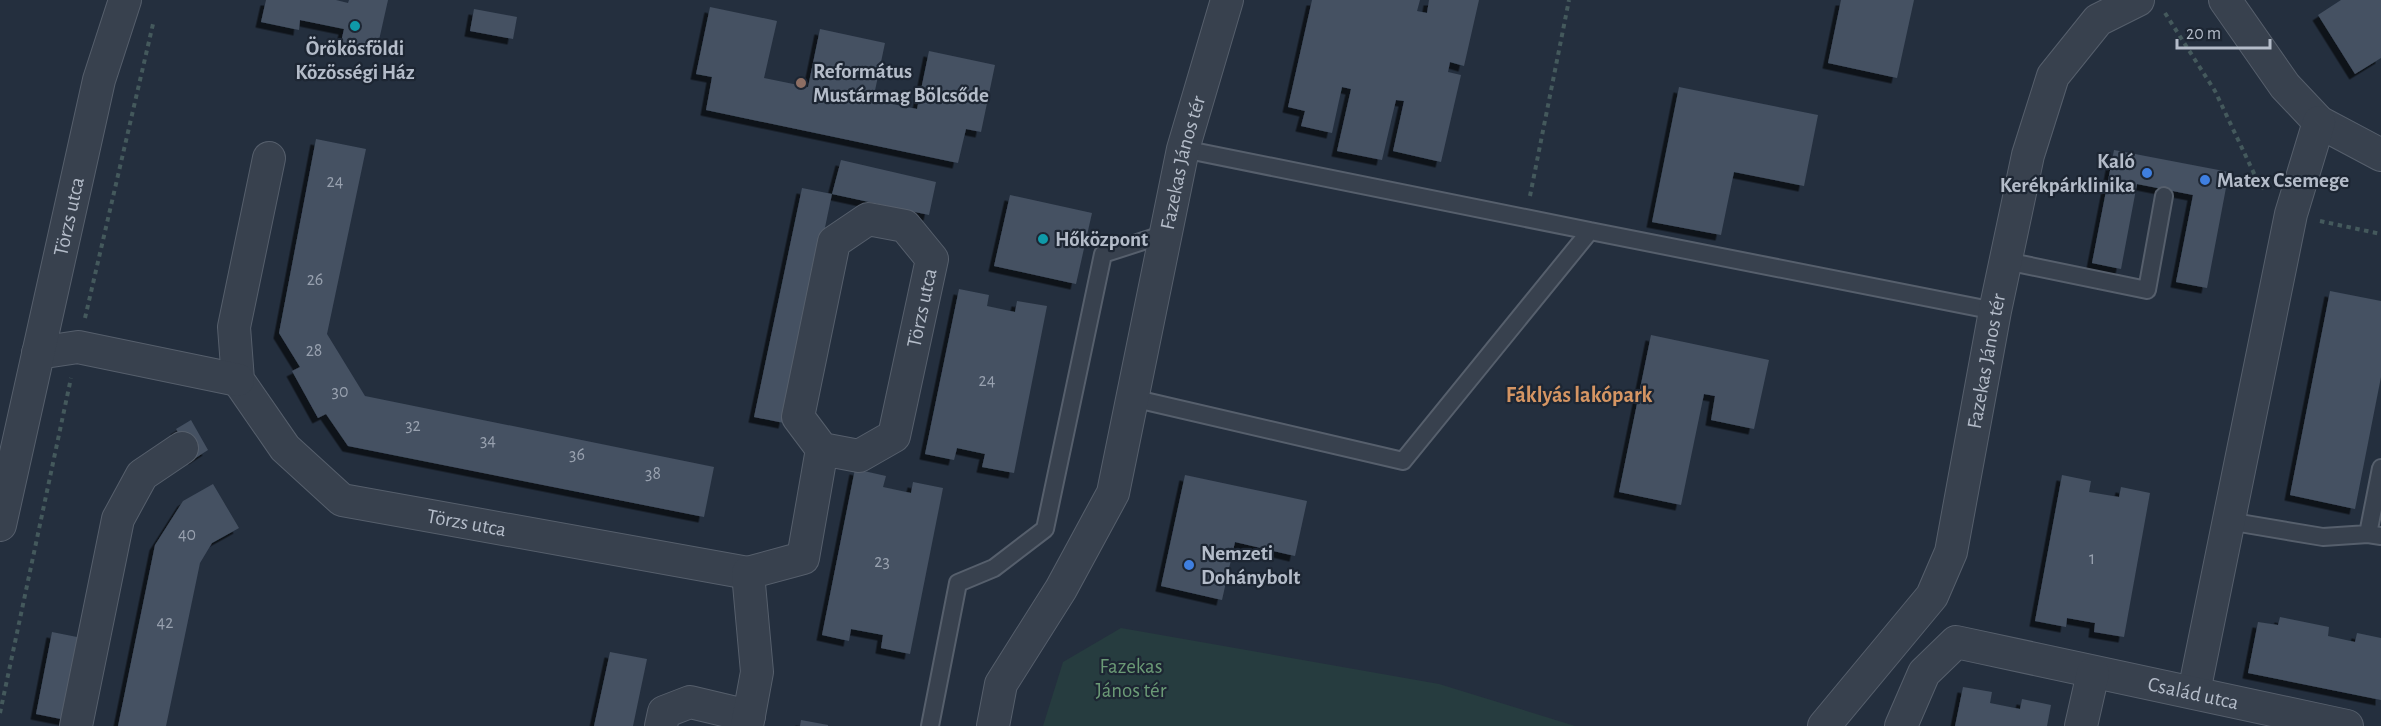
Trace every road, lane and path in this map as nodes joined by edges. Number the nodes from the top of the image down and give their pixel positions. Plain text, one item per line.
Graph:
1 (104, 0) edge
2 (125, 0) edge
3 (1227, 0) edge
4 (1569, 0) edge
5 (2225, 0) edge
6 (2151, 5) edge
7 (99, 80) junction
8 (2319, 122) junction
9 (1183, 149) junction
10 (2381, 155) edge
11 (269, 158) dead end
12 (2164, 196) dead end
13 (2290, 214) junction
14 (1526, 217) junction
15 (1590, 231) junction
16 (1165, 234) junction
17 (2381, 234) edge
18 (2006, 261) junction
19 (1995, 311) junction
20 (38, 353) junction
21 (238, 380) junction
22 (1132, 398) junction
23 (182, 447) dead end
24 (822, 449) junction
25 (2381, 468) edge
26 (2228, 521) junction
27 (0, 525) edge
28 (2375, 535) edge
29 (748, 573) junction
30 (2093, 674) junction
31 (2193, 692) junction
32 (748, 721) edge
33 (76, 726) edge
34 (661, 726) edge
35 (930, 726) edge
36 (993, 726) edge
37 (1824, 726) edge
38 (1901, 726) edge
39 (2081, 726) edge
40 (2347, 726) edge

1 - 7 street, Törzs utca
2 - 7 street, Törzs utca
3 - 9 street, Fazekas János tér
4 - 14 path
5 - 8 street
6 - 13 path
6 - 18 street, Fazekas János tér
7 - 20 street, Törzs utca
8 - 10 street
8 - 13 street
9 - 14 lane
9 - 16 street, Fazekas János tér
11 - 21 street
12 - 18 lane
13 - 17 path
13 - 26 street
14 - 15 lane
15 - 19 lane
15 - 22 lane
16 - 22 street, Fazekas János tér
16 - 35 lane
18 - 19 street, Fazekas János tér
19 - 37 street, Fazekas János tér
20 - 21 street
20 - 27 street, Törzs utca
21 - 29 street, Törzs utca
22 - 36 street, Fazekas János tér
23 - 33 street
24 - 24 street, Törzs utca
24 - 29 street, Törzs utca
25 - 28 lane
26 - 28 lane
26 - 31 street
29 - 32 street
30 - 31 street, Család utca
30 - 38 street, Család utca
30 - 39 street
31 - 40 street, Család utca
32 - 34 street

